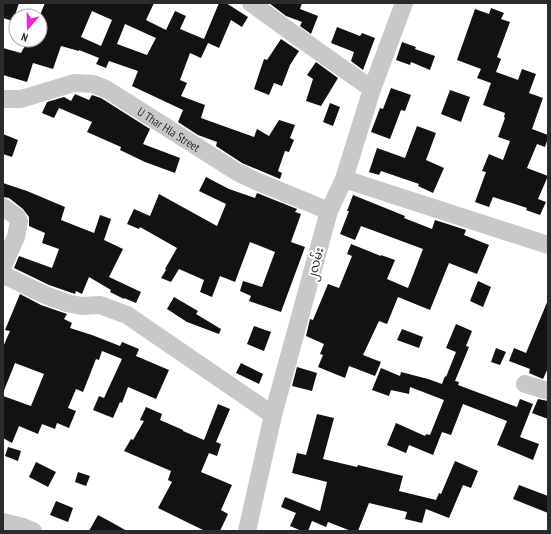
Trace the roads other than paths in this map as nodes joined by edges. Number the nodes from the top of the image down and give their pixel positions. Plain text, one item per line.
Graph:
1 (251, 3) edge
2 (404, 3) edge
3 (372, 89) junction
4 (3, 99) edge
5 (344, 180) junction
6 (3, 207) edge
7 (329, 211) junction
8 (548, 245) edge
9 (3, 266) edge
10 (3, 270) edge
11 (525, 384) dead end
12 (548, 392) edge
13 (273, 415) junction
14 (3, 522) edge
15 (33, 531) edge
16 (247, 531) edge

1 - 3 street
2 - 3 street, ၂လမ်း
3 - 5 street, ၂လမ်း
4 - 7 street, U Thar Hla Street
5 - 7 street, ၂လမ်း
5 - 8 street
6 - 9 street
7 - 13 street, ၂လမ်း
10 - 13 street
11 - 12 street
13 - 16 street, ၂လမ်း
14 - 15 street

